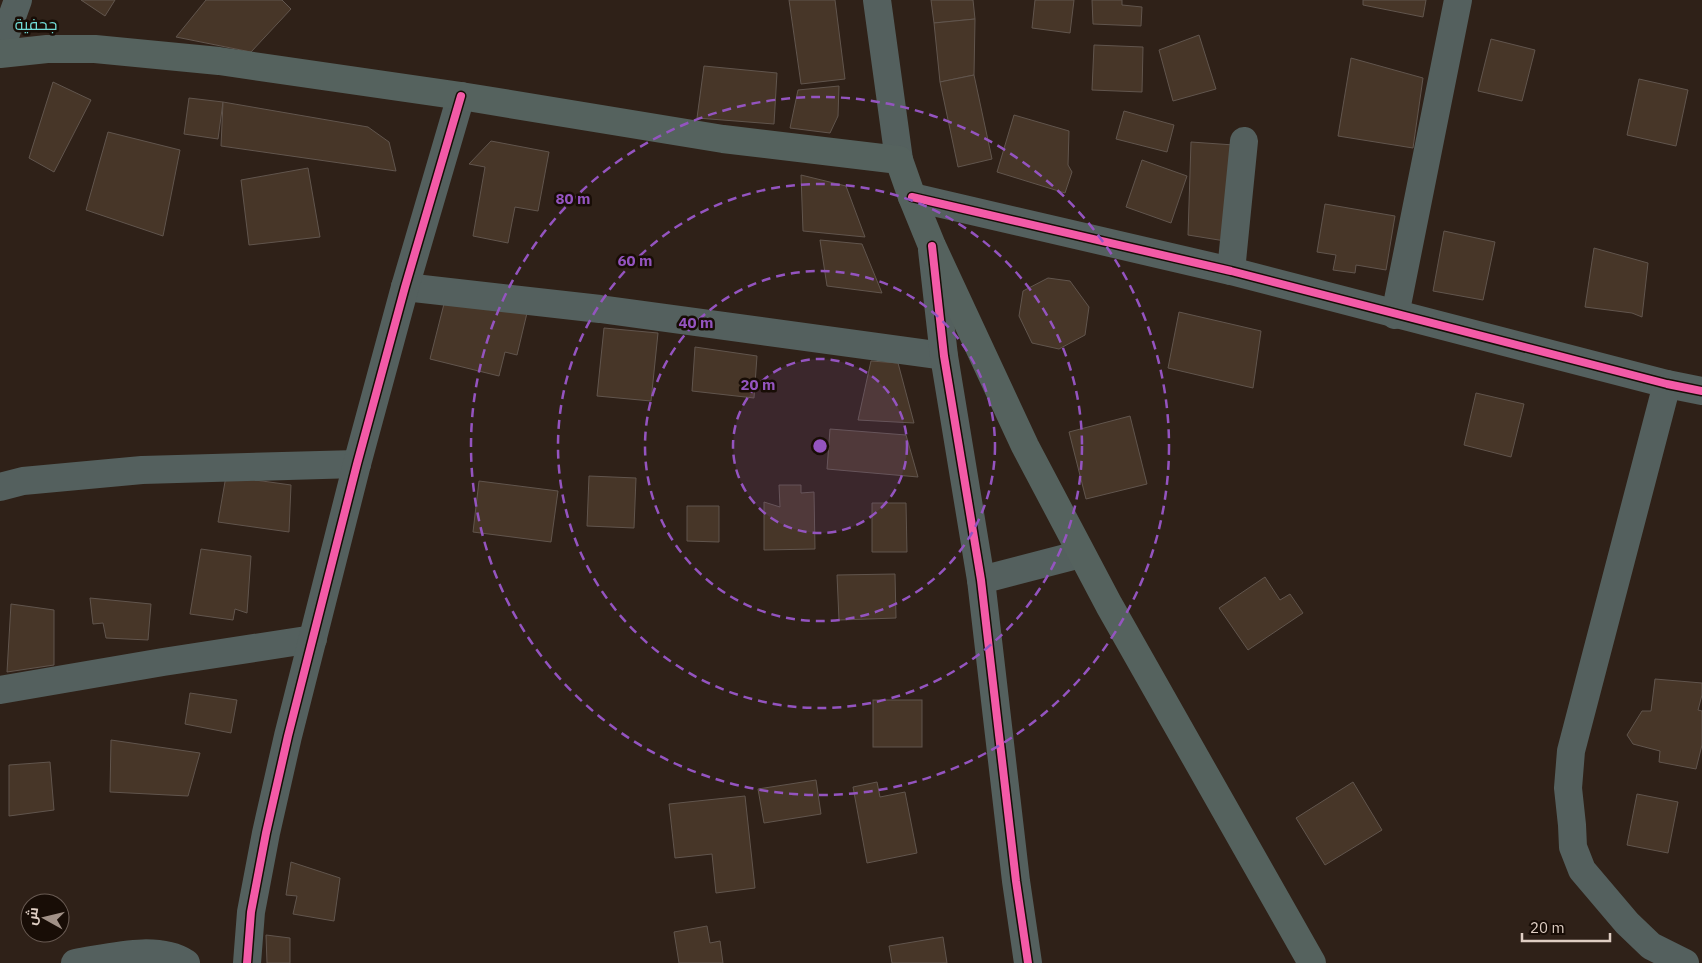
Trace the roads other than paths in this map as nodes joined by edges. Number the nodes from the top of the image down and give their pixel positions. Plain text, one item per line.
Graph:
1 (18, 0) edge
2 (877, 0) edge
3 (1458, 0) edge
4 (0, 50) edge
5 (0, 54) edge
6 (461, 96) junction
7 (1244, 141) dead end
8 (899, 160) junction
9 (912, 197) junction
10 (932, 246) junction
11 (1231, 271) junction
12 (405, 287) junction
13 (1395, 315) junction
14 (944, 356) junction
15 (1667, 384) junction
16 (1702, 391) edge
17 (357, 464) junction
18 (0, 487) edge
19 (1081, 554) junction
20 (981, 580) junction
21 (313, 639) junction
22 (0, 690) edge
23 (75, 963) edge
24 (186, 963) edge
25 (247, 963) edge
26 (1028, 963) edge
27 (1312, 963) edge
28 (1685, 963) edge

1 - 4 street
2 - 8 street
3 - 13 street
5 - 6 main road
6 - 8 main road
6 - 12 street
7 - 11 street
8 - 9 main road
9 - 10 main road
9 - 11 street
10 - 14 street
10 - 19 main road
11 - 13 street
12 - 14 street
12 - 17 street
13 - 15 street
14 - 20 street
15 - 16 street
15 - 28 street
17 - 18 street
17 - 21 street
19 - 20 street
19 - 27 main road
20 - 26 street
21 - 22 street
21 - 25 street
23 - 24 street

